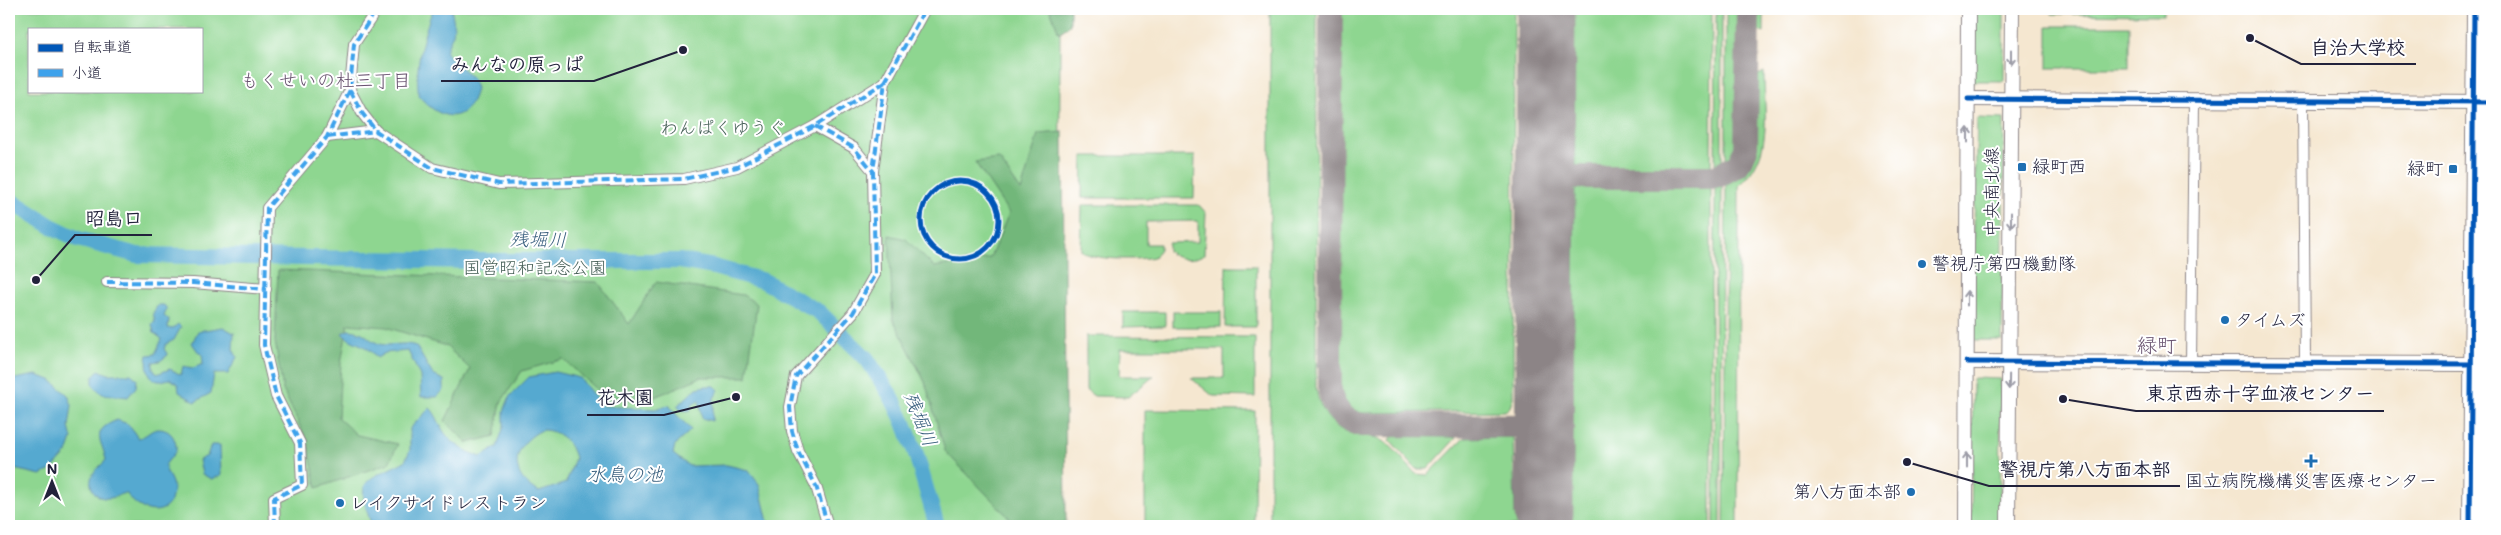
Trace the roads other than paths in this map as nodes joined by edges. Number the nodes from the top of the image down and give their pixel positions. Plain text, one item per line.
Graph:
1 (377, 9) edge
2 (924, 9) edge
3 (1968, 9) edge
4 (2012, 9) edge
5 (2474, 9) edge
6 (2486, 9) edge
7 (884, 82) junction
8 (350, 90) junction
9 (1968, 99) junction
10 (2011, 99) junction
11 (2194, 100) junction
12 (2303, 100) junction
13 (2484, 102) edge
14 (815, 126) junction
15 (376, 131) junction
16 (327, 137) junction
17 (873, 171) junction
18 (107, 282) dead end
19 (266, 288) junction
20 (1967, 362) junction
21 (2010, 362) junction
22 (2191, 363) junction
23 (2305, 364) junction
24 (2471, 364) junction
25 (275, 526) edge
26 (828, 526) edge
27 (1966, 526) edge
28 (2008, 526) edge
29 (2470, 526) edge
30 (2483, 526) edge

1 - 8 street
2 - 7 street
3 - 9 street, 中央南北線
4 -> 10 street, 中央南北線
5 - 13 street
6 - 13 street
7 - 14 street
7 - 17 street
8 - 15 street
8 - 16 street
9 - 10 street
20 -> 9 street, 中央南北線
10 - 11 street
10 -> 21 street, 中央南北線
11 - 12 street
11 - 22 street
12 - 13 street
12 - 23 street
13 - 24 street
13 - 30 street
14 - 15 street
14 - 17 street
15 - 16 street
16 - 19 street
17 - 26 street
18 - 19 street
19 - 25 street
20 - 21 street
27 -> 20 street, 中央南北線
21 - 22 street
21 -> 28 street, 中央南北線
22 - 23 street
23 - 24 street
24 - 29 street

